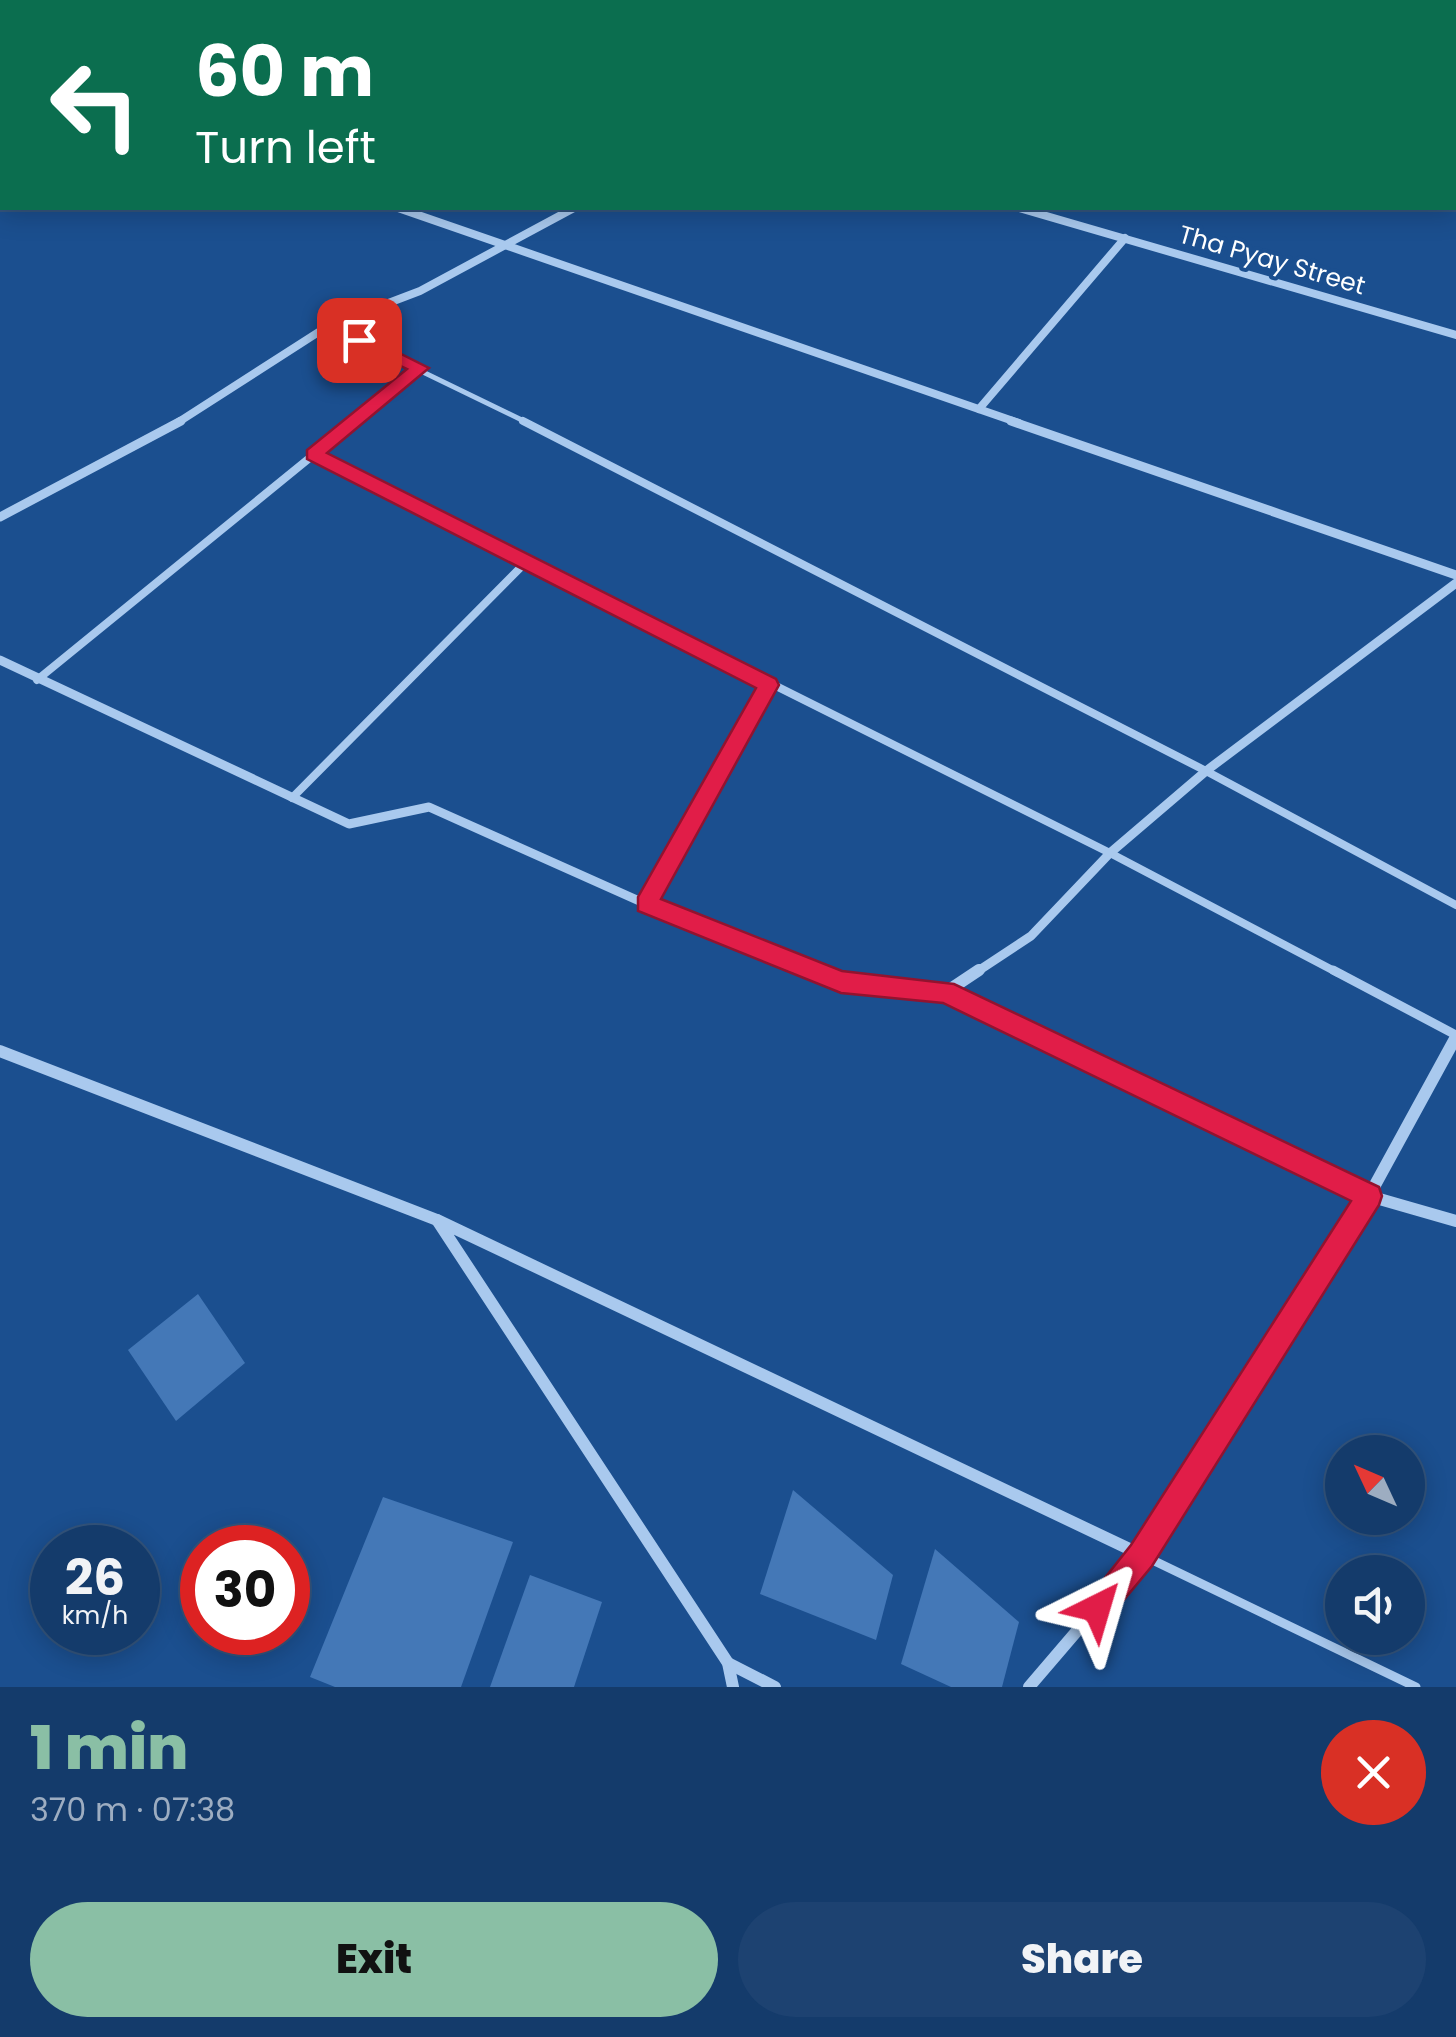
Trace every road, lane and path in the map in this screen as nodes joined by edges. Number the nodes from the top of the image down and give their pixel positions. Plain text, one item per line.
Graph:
1 (404, 210) edge
2 (570, 210) edge
3 (1027, 210) edge
4 (1124, 238) junction
5 (506, 242) junction
6 (328, 326) junction
7 (1456, 335) edge
8 (420, 368) junction
9 (980, 408) junction
10 (314, 454) junction
11 (0, 517) edge
12 (526, 562) junction
13 (1456, 575) edge
14 (1456, 583) edge
15 (0, 660) edge
16 (37, 680) junction
17 (769, 685) junction
18 (1206, 771) junction
19 (292, 798) junction
20 (1110, 853) junction
21 (646, 904) junction
22 (1456, 905) edge
23 (946, 992) junction
24 (1456, 1036) edge
25 (0, 1051) edge
26 (1369, 1196) junction
27 (437, 1220) junction
28 (1456, 1220) edge
29 (1142, 1555) junction
30 (728, 1663) junction
31 (733, 1687) edge
32 (775, 1687) edge
33 (1029, 1687) edge
34 (1416, 1687) edge

1 - 5 street
2 - 5 street
3 - 4 street, Tha Pyay Street
4 - 7 street, Tha Pyay Street
4 - 9 street
5 - 6 street
5 - 9 street
6 - 8 lane
6 - 11 street
8 - 10 lane
8 - 18 lane
9 - 13 street
10 - 12 lane
10 - 16 lane
12 - 17 lane
12 - 19 lane
14 - 18 street
15 - 16 street
16 - 19 street
17 - 20 lane
17 - 21 lane
18 - 20 street
18 - 22 lane
19 - 21 street
20 - 23 street
20 - 24 lane
21 - 23 street
23 - 26 street
24 - 26 street
25 - 27 street
26 - 28 street
26 - 29 street
27 - 29 street
27 - 30 street
29 - 33 street
29 - 34 lane
30 - 31 street
30 - 32 street

